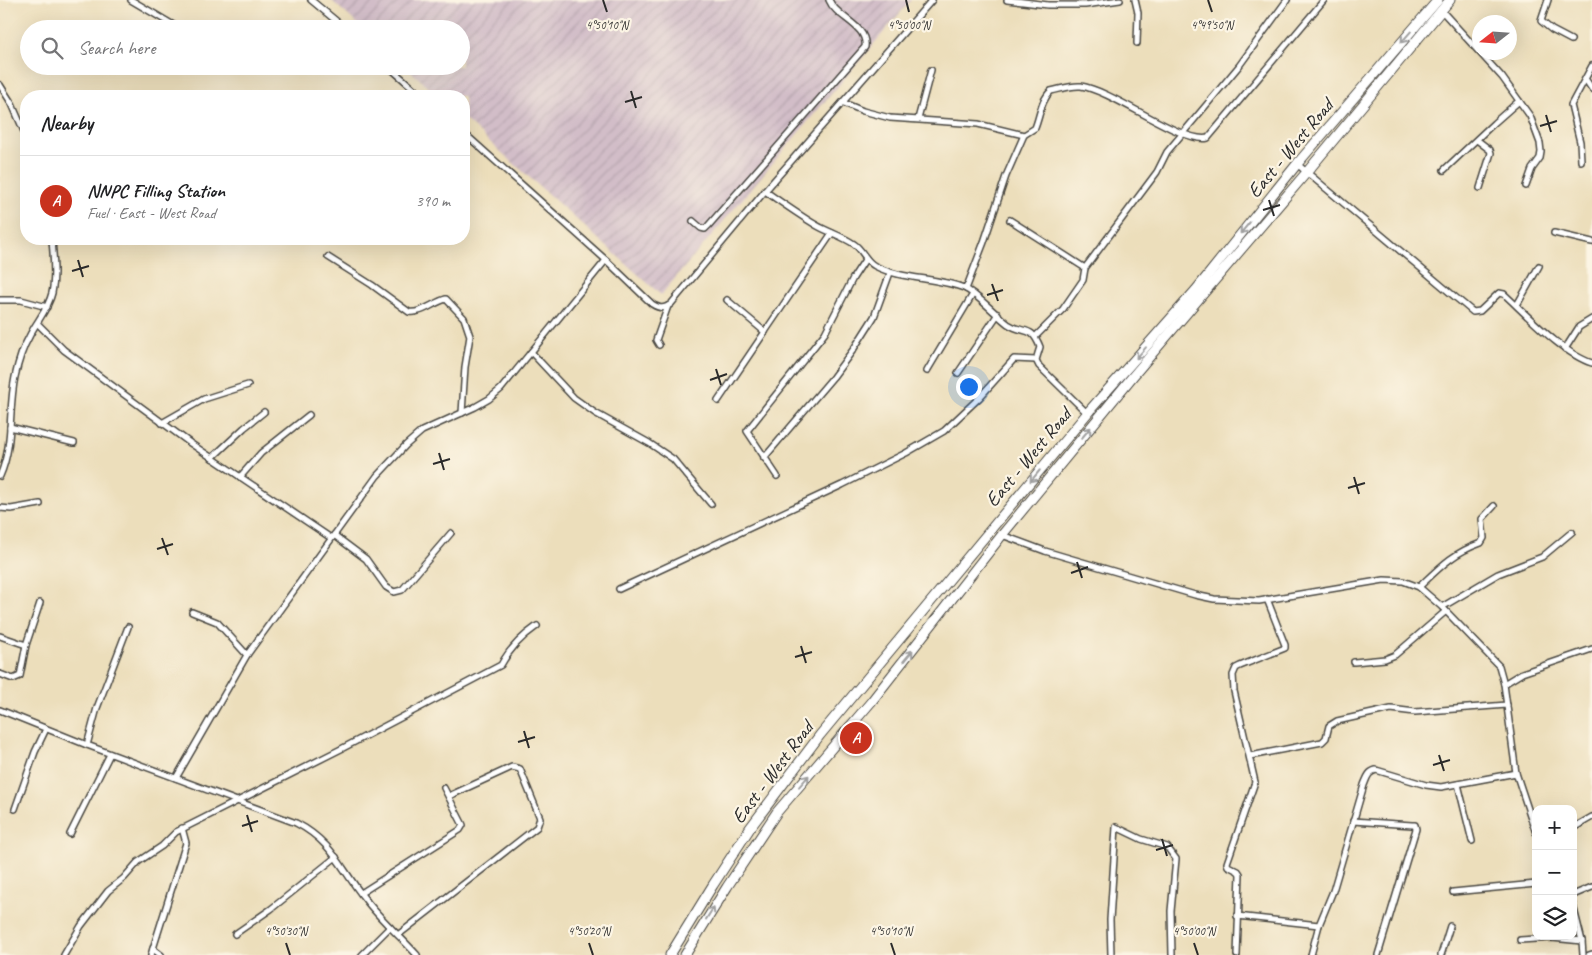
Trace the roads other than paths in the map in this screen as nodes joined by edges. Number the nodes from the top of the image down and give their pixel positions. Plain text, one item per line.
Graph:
1 (131, 0) edge
2 (311, 0) edge
3 (829, 0) edge
4 (932, 0) edge
5 (1006, 0) edge
6 (1120, 0) edge
7 (1135, 0) edge
8 (1278, 0) edge
9 (1324, 0) edge
10 (1438, 0) edge
11 (1450, 0) edge
12 (1548, 0) edge
13 (1286, 1) edge
14 (1441, 10) junction
15 (165, 20) edge
16 (335, 20) edge
17 (1571, 40) dead end
18 (1137, 42) dead end
19 (1592, 66) edge
20 (931, 70) dead end
21 (398, 75) edge
22 (1586, 80) junction
23 (0, 85) edge
24 (1592, 89) edge
25 (415, 90) edge
26 (844, 102) junction
27 (1519, 102) junction
28 (918, 119) junction
29 (20, 122) edge
30 (1183, 132) junction
31 (1024, 135) junction
32 (470, 138) edge
33 (1477, 140) junction
34 (1581, 161) dead end
35 (1297, 164) junction
36 (1444, 170) dead end
37 (1307, 172) junction
38 (1526, 186) dead end
39 (1480, 188) dead end
40 (765, 191) junction
41 (1010, 220) dead end
42 (694, 221) dead end
43 (832, 233) junction
44 (1554, 233) dead end
45 (1592, 242) edge
46 (52, 245) edge
47 (328, 257) dead end
48 (866, 258) junction
49 (606, 260) junction
50 (1539, 266) dead end
51 (1085, 268) junction
52 (890, 273) junction
53 (966, 289) junction
54 (973, 294) junction
55 (0, 300) edge
56 (727, 300) dead end
57 (1516, 305) junction
58 (668, 306) junction
59 (47, 307) junction
60 (998, 314) junction
61 (1592, 319) edge
62 (38, 324) junction
63 (765, 332) junction
64 (1036, 336) junction
65 (659, 345) dead end
66 (1565, 349) junction
67 (531, 352) junction
68 (1036, 360) junction
69 (1592, 363) edge
70 (927, 371) dead end
71 (958, 373) dead end
72 (248, 385) dead end
73 (718, 402) dead end
74 (264, 412) dead end
75 (462, 413) junction
76 (1087, 413) junction
77 (310, 414) dead end
78 (162, 423) junction
79 (10, 427) junction
80 (74, 443) dead end
81 (212, 458) junction
82 (764, 458) junction
83 (0, 476) edge
84 (777, 476) dead end
85 (240, 477) junction
86 (40, 504) dead end
87 (711, 504) dead end
88 (1494, 506) dead end
89 (0, 508) edge
90 (1572, 532) dead end
91 (451, 533) dead end
92 (1002, 535) junction
93 (332, 537) junction
94 (1419, 587) junction
95 (619, 589) dead end
96 (1267, 599) junction
97 (40, 603) dead end
98 (1444, 609) junction
99 (192, 612) dead end
100 (537, 626) dead end
101 (128, 627) dead end
102 (0, 636) edge
103 (26, 645) junction
104 (1591, 651) edge
105 (247, 655) junction
106 (1354, 662) dead end
107 (0, 674) edge
108 (1504, 684) junction
109 (1507, 705) junction
110 (0, 710) edge
111 (46, 729) junction
112 (87, 745) junction
113 (110, 754) junction
114 (1250, 756) junction
115 (1516, 773) junction
116 (176, 778) junction
117 (1458, 784) junction
118 (444, 788) dead end
119 (448, 796) junction
120 (236, 801) junction
121 (15, 809) dead end
122 (1592, 817) edge
123 (1353, 821) junction
124 (1532, 821) edge
125 (1577, 826) edge
126 (182, 828) junction
127 (70, 834) dead end
128 (1472, 841) dead end
129 (336, 858) junction
130 (1532, 884) edge
131 (1592, 887) edge
132 (1453, 892) dead end
133 (361, 893) junction
134 (1577, 893) edge
135 (1237, 916) junction
136 (1577, 921) edge
137 (1319, 925) junction
138 (1450, 926) dead end
139 (390, 927) junction
140 (235, 934) dead end
141 (398, 935) junction
142 (1520, 940) dead end
143 (1582, 941) junction
144 (153, 949) junction
145 (64, 955) edge
146 (151, 955) edge
147 (161, 955) edge
148 (362, 955) edge
149 (417, 955) edge
150 (670, 955) edge
151 (685, 955) edge
152 (1111, 955) edge
153 (1172, 955) edge
154 (1237, 955) edge
155 (1311, 955) edge
156 (1378, 955) edge
157 (1441, 955) edge
158 (1583, 955) edge

1 - 15 street
2 - 16 street
3 - 42 street
4 - 26 street
5 - 6 street
7 - 18 street
8 - 13 street
9 - 30 street
10 -> 35 main road, East - West Road
11 - 14 main road, East - West Road
12 - 17 street
13 - 30 street
14 - 27 street
14 - 37 main road, East - West Road
19 - 22 street
20 - 28 street
21 - 25 street
22 - 24 street
22 - 34 street
23 - 29 street
26 - 28 street
26 - 40 street
27 - 33 street
27 - 38 street
28 - 31 street
30 - 31 street
30 - 51 street
31 - 53 street
32 - 49 street
33 - 36 street
33 - 39 street
35 - 37 street
35 -> 76 main road, East - West Road
37 - 57 street
92 -> 37 main road, East - West Road
40 - 43 street
40 - 58 street
41 - 51 street
43 - 48 street
43 - 63 street
44 - 45 street
46 - 59 street
47 - 75 street
48 - 52 street
48 - 82 street
49 - 58 street
49 - 67 street
50 - 57 street
51 - 64 street
52 - 53 street
52 - 82 street
53 - 54 street
54 - 60 street
54 - 70 street
55 - 59 street
56 - 63 street
57 - 66 street
58 - 65 street
59 - 62 street
60 - 64 street
60 - 71 street
61 - 66 street
62 - 78 street
62 - 79 street
63 - 73 street
64 - 68 street
66 - 69 street
67 - 75 street
67 - 87 street
68 - 76 street
68 - 95 street
72 - 78 street
74 - 81 street
75 - 93 street
76 -> 150 main road, East - West Road
77 - 85 street
78 - 81 street
79 - 80 street
79 - 83 street
81 - 85 street
82 - 84 street
85 - 93 street
86 - 89 street
88 - 94 street
90 - 98 street
91 - 93 street
92 - 96 street
151 -> 92 main road, East - West Road
93 - 105 street
94 - 96 street
94 - 98 street
96 - 114 street
97 - 103 street
98 - 106 street
98 - 108 street
99 - 105 street
100 - 120 street
101 - 112 street
102 - 103 street
103 - 107 street
104 - 108 street
105 - 116 street
108 - 109 street
109 - 114 street
109 - 115 street
110 - 111 street
111 - 112 street
111 - 121 street
112 - 113 street
113 - 116 street
113 - 127 street
114 - 135 street
115 - 117 street
115 - 124 street
116 - 120 street
117 - 123 street
117 - 128 street
118 - 119 street
119 - 133 street
119 - 141 street
120 - 126 street
120 - 129 street
122 - 125 street
123 - 137 street
123 - 156 street
126 - 144 street
126 - 145 street
129 - 133 street
129 - 140 street
130 - 132 street
131 - 134 street
133 - 139 street
135 - 137 street
135 - 154 street
136 - 143 street
137 - 155 street
138 - 157 street
139 - 141 street
139 - 148 street
141 - 149 street
142 - 143 street
143 - 158 street
144 - 146 street
144 - 147 street
152 - 153 street

